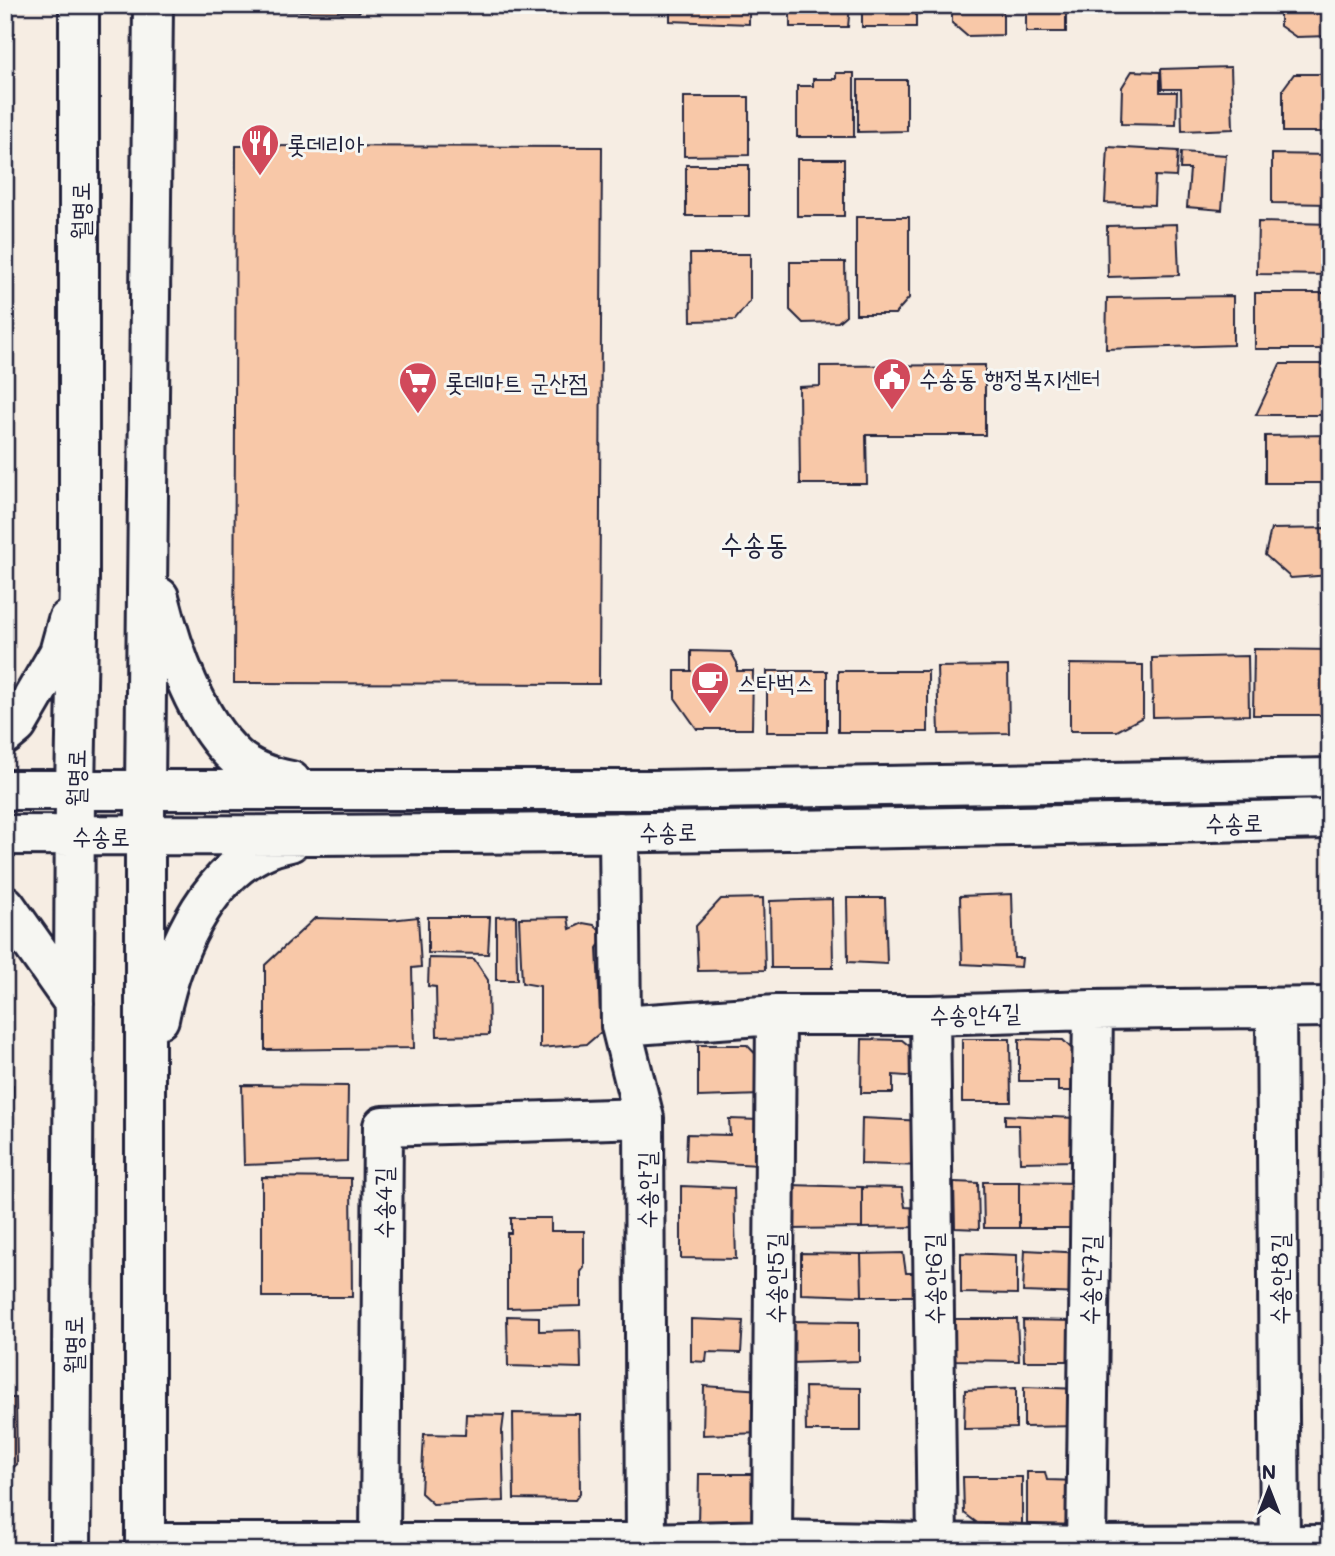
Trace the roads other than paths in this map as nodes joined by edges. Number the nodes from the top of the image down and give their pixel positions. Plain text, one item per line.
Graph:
1 (79, 5) edge
2 (153, 5) edge
3 (148, 549) junction
4 (79, 580) junction
5 (5, 735) edge
6 (1330, 778) edge
7 (145, 789) junction
8 (338, 789) junction
9 (5, 790) edge
10 (75, 790) junction
11 (1330, 819) edge
12 (619, 832) junction
13 (5, 835) edge
14 (75, 835) junction
15 (145, 835) junction
16 (332, 835) junction
17 (5, 905) edge
18 (74, 1003) junction
19 (1330, 1007) edge
20 (1276, 1008) junction
21 (1093, 1010) junction
22 (930, 1014) junction
23 (776, 1015) junction
24 (621, 1026) junction
25 (146, 1083) junction
26 (644, 1118) junction
27 (772, 1540) junction
28 (380, 1543) junction
29 (937, 1544) junction
30 (1330, 1545) edge
31 (145, 1547) edge
32 (646, 1547) edge
33 (1086, 1548) edge
34 (1280, 1548) edge
35 (71, 1551) edge

1 - 4 street, 월명로
2 - 3 street
3 - 7 street
3 - 8 street
4 - 5 street
4 - 10 street, 월명로
6 - 8 street, 수송로
7 - 8 street, 수송로
7 - 10 street, 수송로
7 - 15 street
9 - 10 street, 수송로
10 - 14 street, 월명로
11 - 12 street, 수송로
12 - 16 street, 수송로
12 - 24 street, 수송안길
13 - 14 street, 수송로
14 - 15 street, 수송로
14 - 18 street, 월명로
15 - 16 street, 수송로
15 - 25 street
16 - 25 street
17 - 18 street
18 - 35 street, 월명로
19 - 20 street, 수송안4길
20 - 21 street, 수송안4길
20 - 34 street, 수송안8길
21 - 22 street, 수송안4길
21 - 33 street, 수송안7길
22 - 23 street, 수송안4길
22 - 29 street, 수송안6길
23 - 24 street, 수송안4길
23 - 27 street, 수송안5길
24 - 26 street, 수송안길
25 - 31 street
26 - 28 street, 수송4길
26 - 32 street, 수송안길
27 - 29 street
27 - 32 street
28 - 31 street
28 - 32 street
29 - 33 street
30 - 34 street
33 - 34 street

